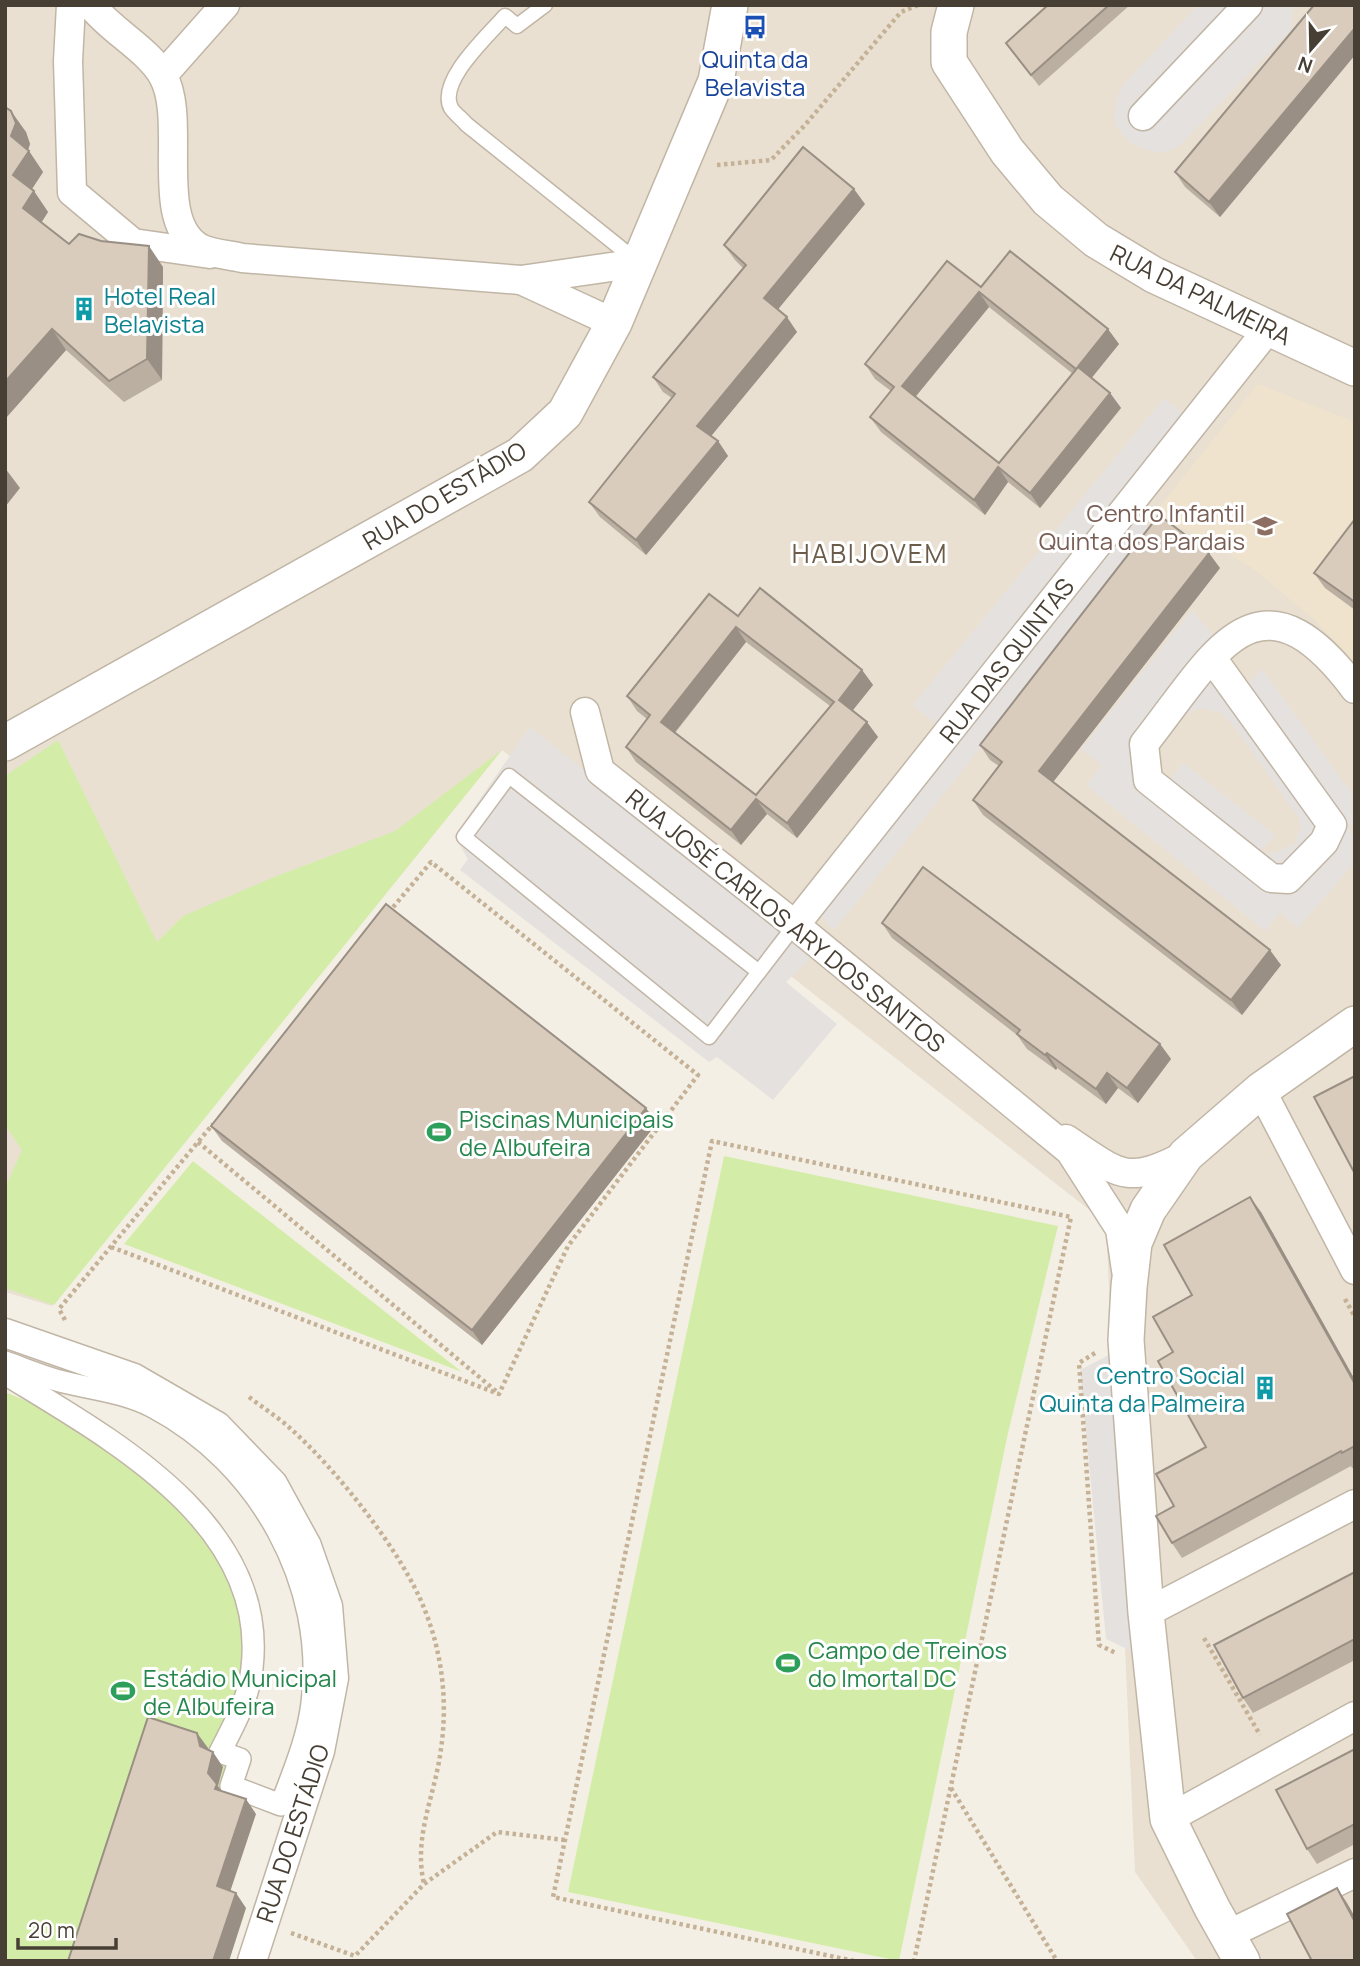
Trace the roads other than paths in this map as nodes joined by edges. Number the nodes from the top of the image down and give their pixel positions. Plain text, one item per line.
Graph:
1 (71, 5) edge
2 (91, 5) edge
3 (225, 5) edge
4 (545, 5) edge
5 (730, 5) edge
6 (958, 5) edge
7 (1248, 5) edge
8 (163, 75) junction
9 (1143, 116) dead end
10 (242, 258) junction
11 (639, 262) junction
12 (521, 280) junction
13 (614, 323) junction
14 (1269, 328) junction
15 (1355, 368) edge
16 (1212, 658) junction
17 (1355, 689) edge
18 (585, 712) dead end
19 (5, 743) edge
20 (795, 925) junction
21 (759, 972) junction
22 (1355, 1024) edge
23 (1261, 1090) junction
24 (1020, 1108) junction
25 (1186, 1155) junction
26 (1348, 1281) edge
27 (1129, 1287) junction
28 (5, 1333) edge
29 (5, 1362) edge
30 (5, 1374) edge
31 (1355, 1504) edge
32 (1146, 1613) junction
33 (1355, 1716) edge
34 (1168, 1819) junction
35 (1355, 1874) edge
36 (1234, 1948) edge
37 (251, 1961) edge

1 - 10 street
2 - 8 street
3 - 8 street
4 - 11 lane
5 - 11 street, RUA DO ESTÁDIO
6 - 14 street, RUA DA PALMEIRA
7 - 9 street
8 - 10 street
10 - 12 street
11 - 12 street
11 - 13 street, RUA DO ESTÁDIO
12 - 13 street
13 - 19 street, RUA DO ESTÁDIO
14 - 15 street, RUA DA PALMEIRA
14 - 20 street, RUA DAS QUINTAS
16 - 16 street
16 - 17 street
18 - 20 street, RUA JOSÉ CARLOS ARY DOS SANTOS
20 - 21 lane
20 - 24 street, RUA JOSÉ CARLOS ARY DOS SANTOS
21 - 21 lane
22 - 23 street
23 - 25 street
23 - 26 street
24 - 25 street, RUA JOSÉ CARLOS ARY DOS SANTOS
24 - 27 street, RUA JOSÉ CARLOS ARY DOS SANTOS
25 - 27 street
27 - 32 street, RUA JOSÉ CARLOS ARY DOS SANTOS
28 - 37 street, RUA DO ESTÁDIO
29 - 30 street
31 - 32 street
32 - 34 street, RUA JOSÉ CARLOS ARY DOS SANTOS
33 - 34 street
34 - 36 street, RUA JOSÉ CARLOS ARY DOS SANTOS
35 - 36 street

